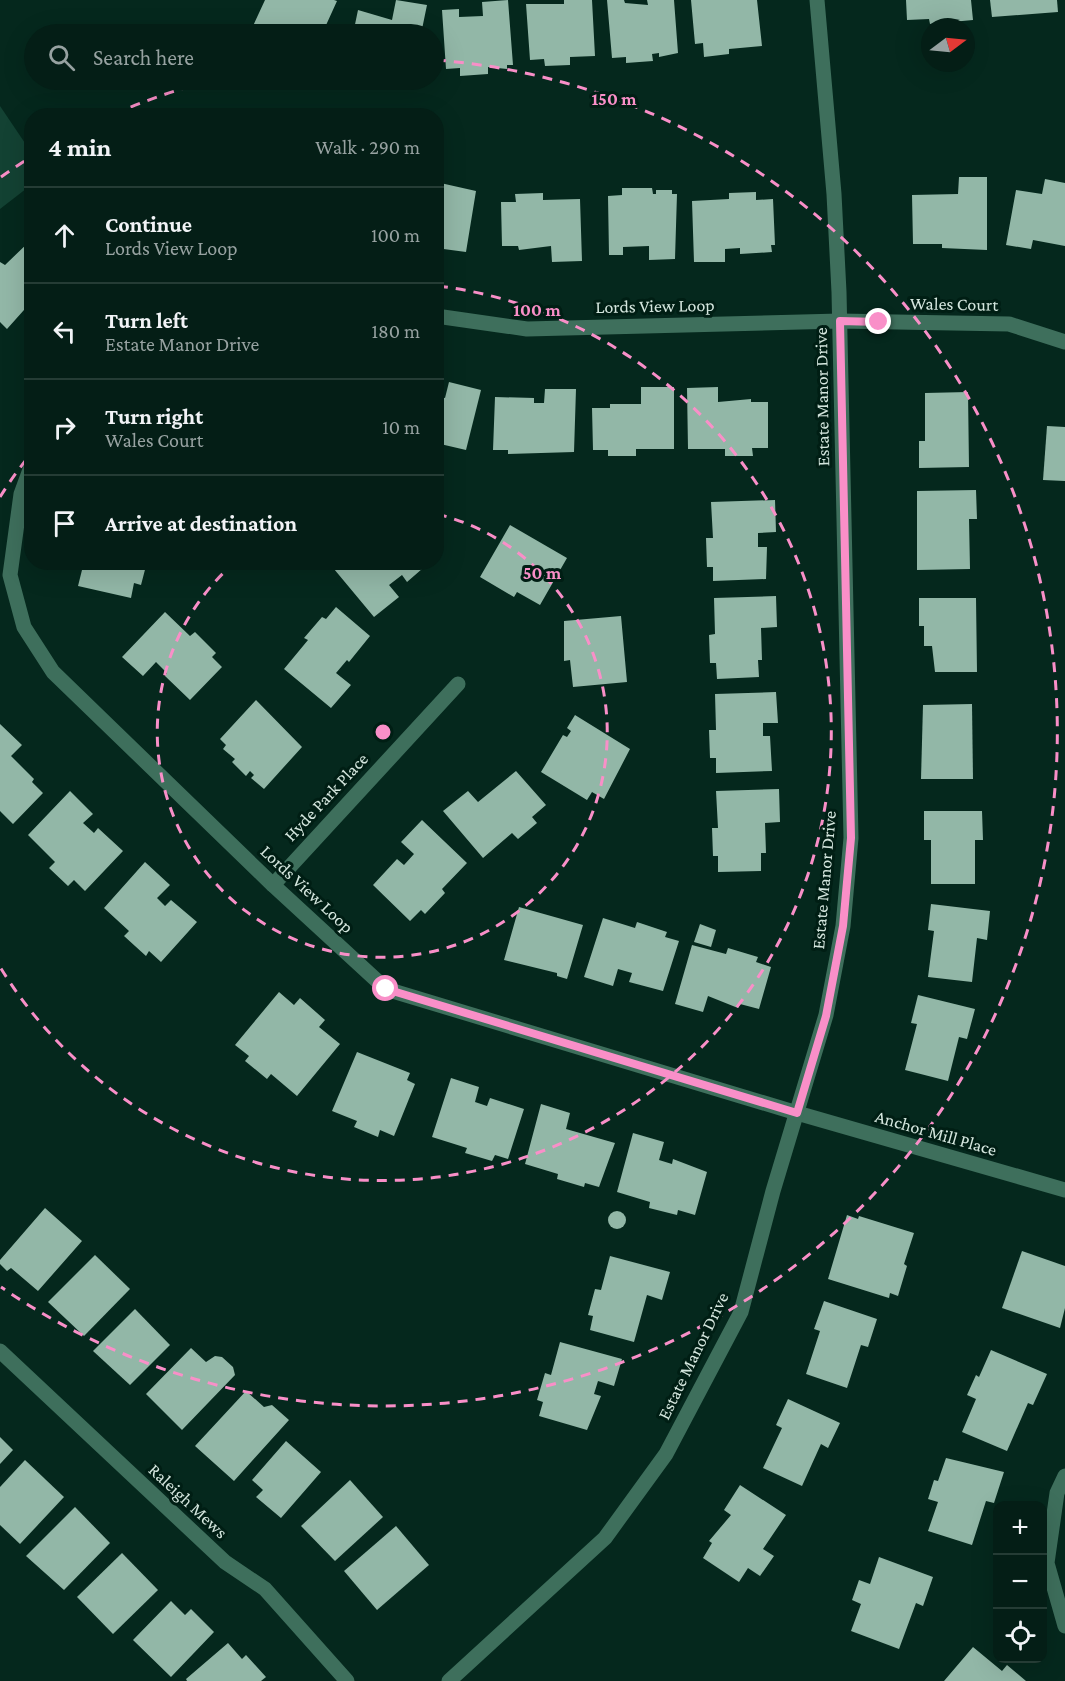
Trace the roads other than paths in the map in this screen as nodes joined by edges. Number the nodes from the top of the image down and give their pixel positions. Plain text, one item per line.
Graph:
1 (817, 0) edge
2 (444, 317) edge
3 (840, 321) junction
4 (1065, 342) edge
5 (24, 486) edge
6 (458, 684) dead end
7 (273, 885) junction
8 (797, 1113) junction
9 (1065, 1190) edge
10 (0, 1351) edge
11 (1065, 1476) edge
12 (1065, 1626) edge
13 (347, 1681) edge
14 (449, 1681) edge

1 - 3 street, Estate Manor Drive
2 - 3 street, Lords View Loop
3 - 4 street, Wales Court
3 - 8 street, Estate Manor Drive
5 - 7 street, Lords View Loop
6 - 7 street, Hyde Park Place
7 - 8 street, Lords View Loop
8 - 9 street, Anchor Mill Place
8 - 14 street, Estate Manor Drive
10 - 13 street, Raleigh Mews
11 - 12 street

